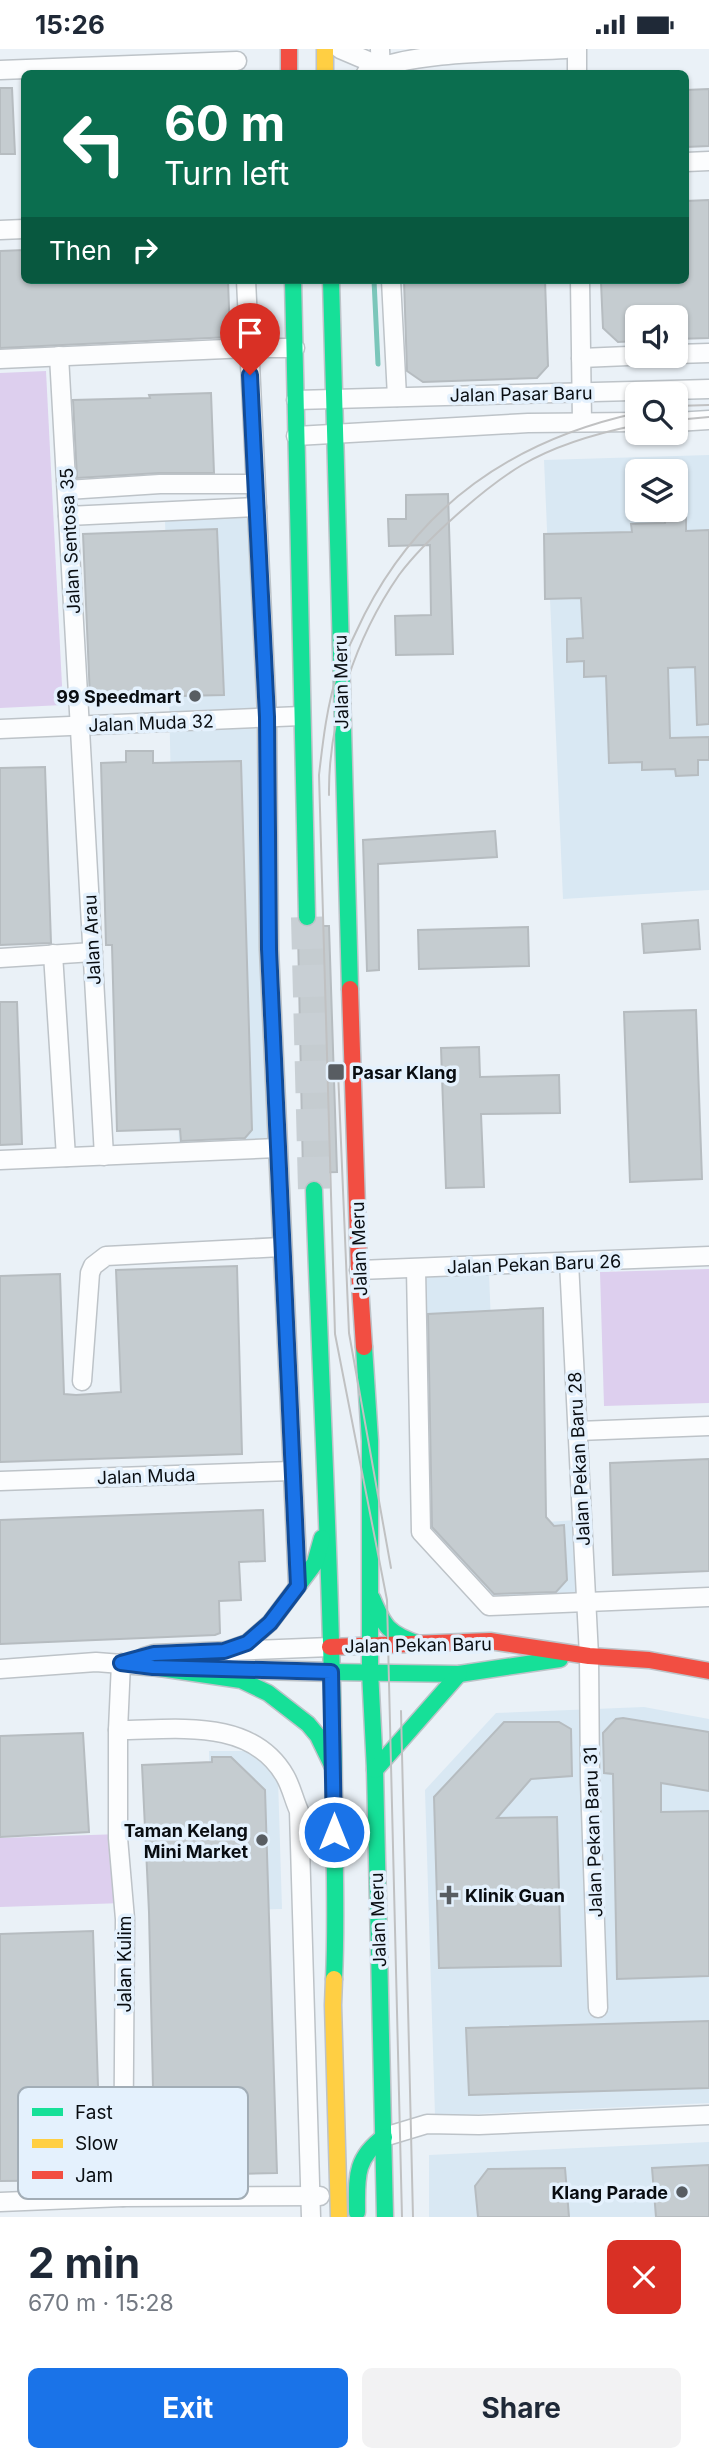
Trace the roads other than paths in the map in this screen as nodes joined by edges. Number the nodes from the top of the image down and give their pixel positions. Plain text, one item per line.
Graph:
1 (55, 49) edge
2 (289, 49) edge
3 (325, 49) edge
4 (340, 49) edge
5 (566, 49) edge
6 (577, 49) edge
7 (237, 61) edge
8 (377, 65) edge
9 (55, 68) junction
10 (0, 70) edge
11 (289, 70) edge
12 (325, 70) edge
13 (577, 70) edge
14 (709, 160) edge
15 (689, 162) edge
16 (21, 229) edge
17 (0, 230) edge
18 (246, 284) edge
19 (293, 284) edge
20 (331, 284) edge
21 (391, 284) edge
22 (580, 284) edge
23 (248, 348) junction
24 (295, 348) junction
25 (709, 353) edge
26 (688, 354) edge
27 (59, 356) junction
28 (625, 356) edge
29 (581, 358) junction
30 (0, 359) edge
31 (709, 389) edge
32 (582, 394) junction
33 (397, 397) junction
34 (334, 399) junction
35 (296, 400) junction
36 (709, 420) edge
37 (688, 421) edge
38 (582, 422) junction
39 (625, 422) edge
40 (334, 434) junction
41 (296, 436) junction
42 (254, 484) junction
43 (67, 490) junction
44 (257, 507) junction
45 (68, 516) junction
46 (302, 716) junction
47 (267, 717) junction
48 (80, 725) junction
49 (0, 729) edge
50 (307, 917) tunnel mouth
51 (93, 952) junction
52 (53, 954) junction
53 (0, 958) edge
54 (277, 1148) junction
55 (104, 1156) junction
56 (66, 1157) junction
57 (0, 1160) edge
58 (314, 1190) tunnel mouth
59 (281, 1247) junction
60 (709, 1256) edge
61 (569, 1262) junction
62 (416, 1269) junction
63 (359, 1270) junction
64 (82, 1381) dead end
65 (709, 1426) edge
66 (578, 1431) junction
67 (291, 1471) junction
68 (0, 1481) edge
69 (326, 1525) junction
70 (298, 1586) junction
71 (370, 1594) junction
72 (709, 1597) edge
73 (586, 1601) junction
74 (419, 1644) junction
75 (369, 1646) junction
76 (330, 1647) junction
77 (224, 1651) junction
78 (589, 1655) junction
79 (121, 1663) junction
80 (153, 1667) junction
81 (0, 1669) edge
82 (370, 1671) junction
83 (709, 1671) edge
84 (331, 1672) junction
85 (458, 1674) junction
86 (118, 1730) junction
87 (375, 1770) junction
88 (334, 1857) junction
89 (598, 2008) dead end
90 (124, 2087) edge
91 (709, 2115) edge
92 (384, 2137) junction
93 (248, 2196) edge
94 (310, 2196) junction
95 (337, 2196) junction
96 (74, 2199) edge
97 (0, 2202) edge
98 (311, 2217) edge
99 (339, 2217) edge
100 (357, 2217) edge
101 (385, 2217) edge

1 - 9 street
2 - 11 main road
3 - 12 main road
4 - 8 street
5 - 8 street
6 - 13 street
7 - 9 street
9 - 10 street
14 - 15 street
16 - 17 street
18 - 23 street
19 - 24 main road
20 - 34 main road, Jalan Meru
21 - 33 street
22 - 29 street
23 - 24 street
23 - 27 street
23 - 42 street
24 - 35 main road
25 - 26 street
27 - 30 street
27 - 43 street, Jalan Sentosa 35
28 - 29 street
29 - 32 street
31 - 32 street, Jalan Pasar Baru
32 - 33 street, Jalan Pasar Baru
32 - 38 street
33 - 34 street, Jalan Pasar Baru
34 - 35 street, Jalan Pasar Baru
34 - 40 main road, Jalan Meru
35 - 41 main road
36 - 37 street
38 - 39 street, Jalan Pasar Baru
38 - 40 street, Jalan Pasar Baru
40 - 41 street, Jalan Pasar Baru
40 - 63 main road, Jalan Meru
41 - 46 main road
42 - 43 street
42 - 44 street
43 - 45 street, Jalan Sentosa 35
44 - 45 street
44 - 47 street
45 - 48 street, Jalan Sentosa 35
46 - 47 street, Jalan Muda 32
46 - 50 main road
47 - 48 street, Jalan Muda 32
47 - 54 street
48 - 49 street, Jalan Muda 32
48 - 51 street, Jalan Arau
51 - 52 street
51 - 55 street, Jalan Arau
52 - 53 street
52 - 56 street
54 - 55 street
54 - 59 street
55 - 56 street
56 - 57 street
58 - 69 main road
59 - 64 street
59 - 67 street
60 - 61 street, Jalan Pekan Baru 26
61 - 62 street, Jalan Pekan Baru 26
61 - 66 street, Jalan Pekan Baru 28
62 - 63 street, Jalan Pekan Baru 26
62 - 73 street
63 - 71 main road, Jalan Meru
65 - 66 street
66 - 73 street, Jalan Pekan Baru 28
67 - 68 street, Jalan Muda
67 - 70 street
69 - 70 main road
69 - 76 main road
70 - 77 main road
71 - 74 main road
71 - 75 main road, Jalan Meru
72 - 73 street
73 - 78 street, Jalan Pekan Baru 28
74 - 75 main road, Jalan Pekan Baru
74 - 78 main road, Jalan Pekan Baru
75 - 76 main road, Jalan Pekan Baru
75 - 82 main road, Jalan Meru
76 - 77 street
76 - 84 main road
77 - 79 street
78 - 83 main road, Jalan Pekan Baru
78 - 85 main road, Jalan Pekan Baru
78 - 89 street, Jalan Pekan Baru 31
79 - 80 street
79 - 81 street
79 - 86 street, Jalan Kulim
80 - 84 street
80 - 88 main road
82 - 84 main road, Jalan Pekan Baru
82 - 85 main road, Jalan Pekan Baru
82 - 87 main road, Jalan Meru
84 - 88 main road
85 - 87 main road
86 - 90 street, Jalan Kulim
86 - 94 street
87 - 92 main road, Jalan Meru
88 - 95 main road
91 - 92 street
92 - 100 main road
92 - 101 main road, Jalan Meru
93 - 94 street
94 - 95 street
94 - 98 street
95 - 99 main road
96 - 97 street

